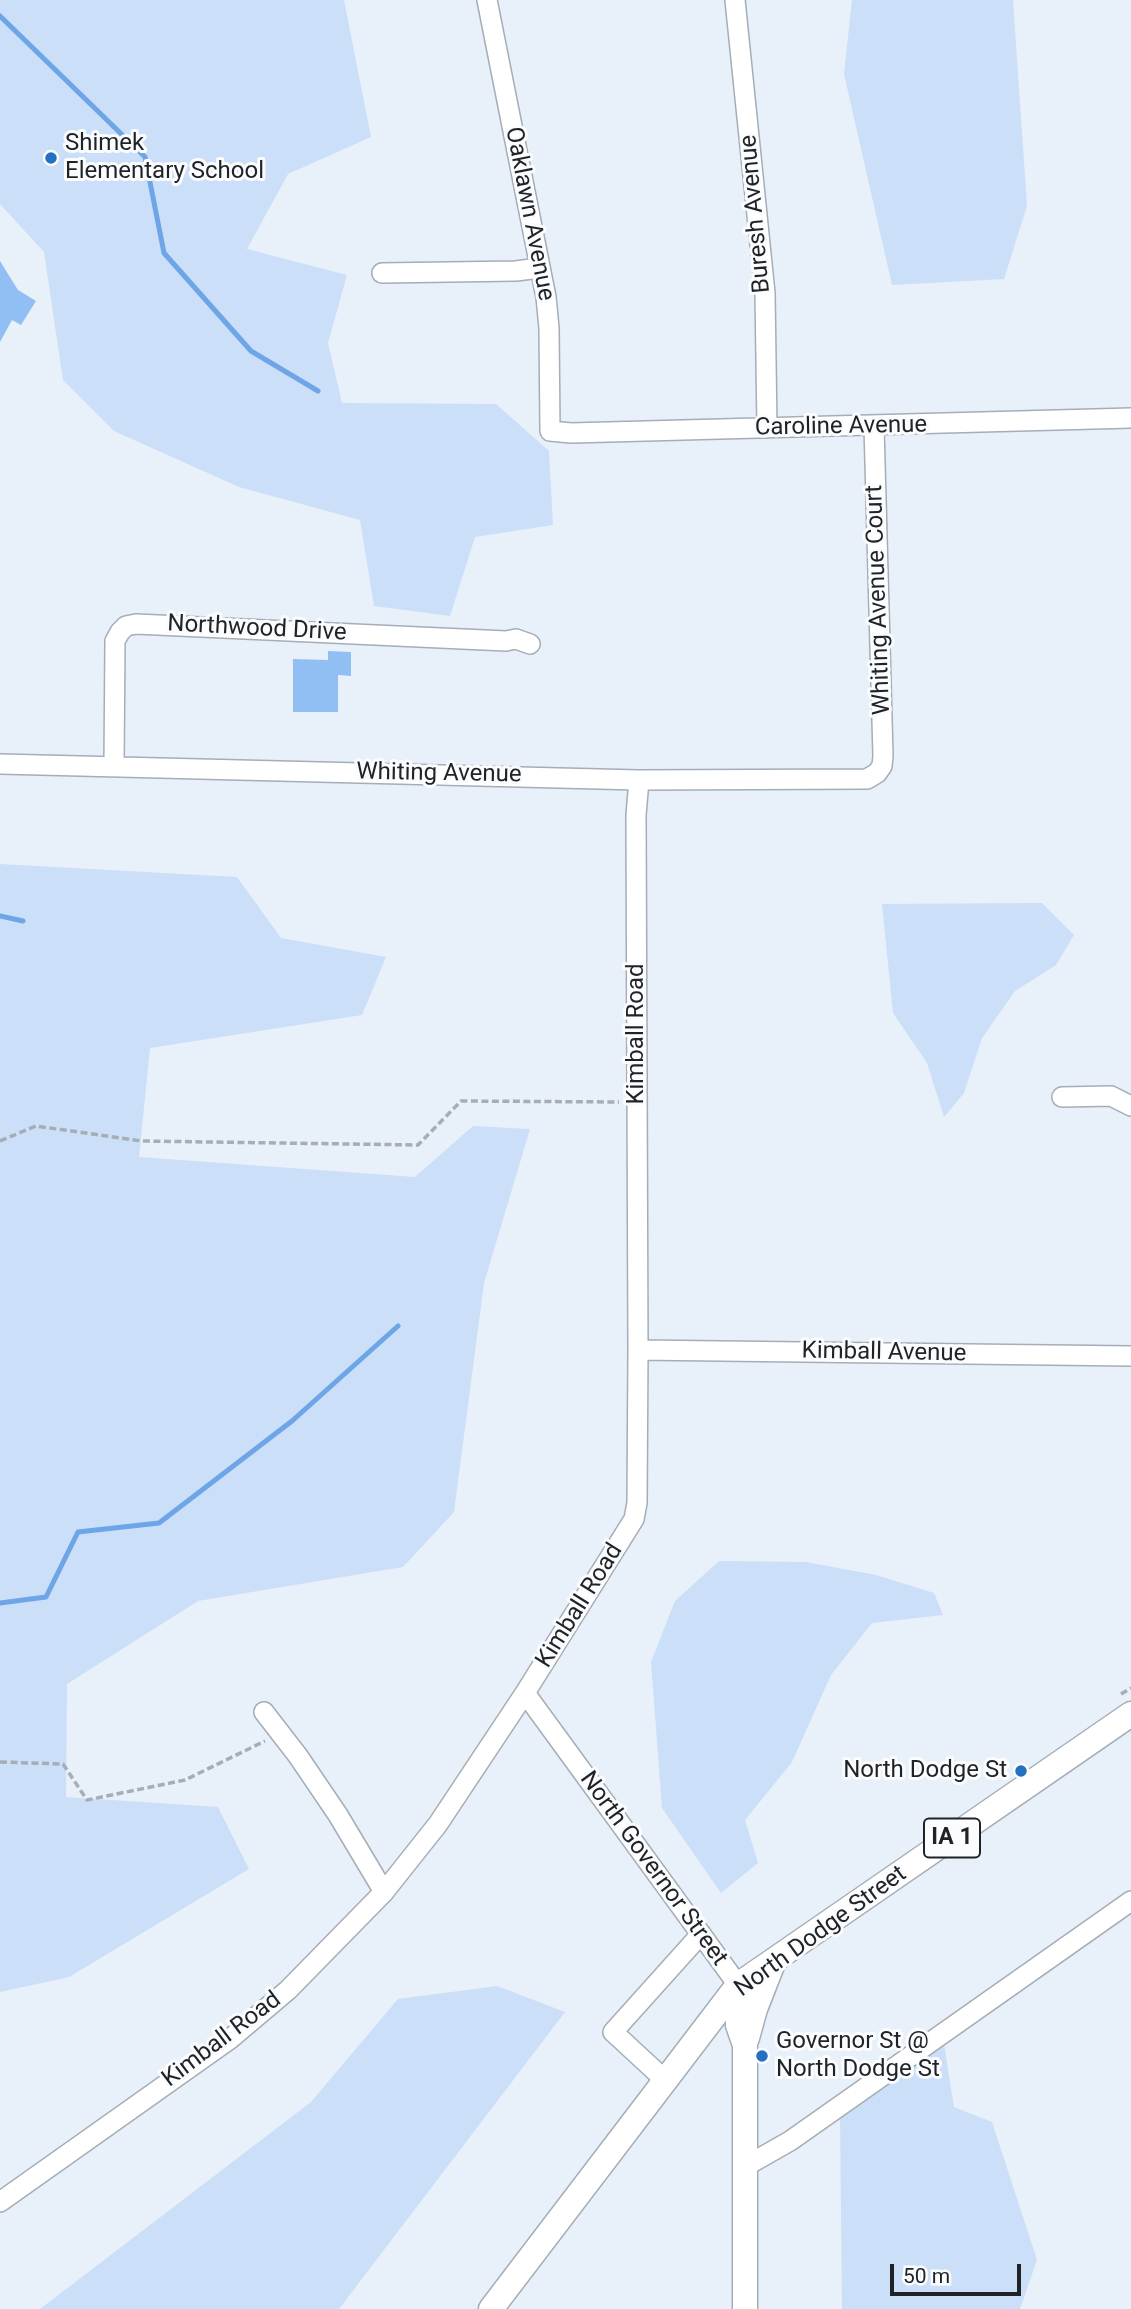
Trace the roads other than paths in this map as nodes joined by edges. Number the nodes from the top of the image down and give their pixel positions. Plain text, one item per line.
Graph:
1 (487, 0) edge
2 (735, 0) edge
3 (538, 268) junction
4 (382, 273) dead end
5 (1131, 418) edge
6 (874, 426) junction
7 (767, 428) junction
8 (550, 431) joint
9 (530, 644) dead end
10 (0, 764) edge
11 (114, 766) junction
12 (877, 773) joint
13 (639, 780) junction
14 (1062, 1097) dead end
15 (1131, 1106) edge
16 (638, 1350) junction
17 (1131, 1356) edge
18 (525, 1693) junction
19 (264, 1712) dead end
20 (1131, 1714) edge
21 (384, 1892) junction
22 (1131, 1901) edge
23 (701, 1934) junction
24 (773, 1962) junction
25 (738, 1985) junction
26 (693, 2044) junction
27 (745, 2045) junction
28 (666, 2081) junction
29 (746, 2166) junction
30 (0, 2202) edge
31 (491, 2309) edge
32 (745, 2309) edge

1 - 3 street, Oaklawn Avenue
2 - 7 street, Buresh Avenue
3 - 4 street
3 - 8 street, Oaklawn Avenue
5 - 6 street, Caroline Avenue
6 - 7 street, Caroline Avenue
6 - 12 street, Whiting Avenue Court
7 - 8 street, Caroline Avenue
9 - 11 street, Northwood Drive
10 - 11 street, Whiting Avenue
11 - 13 street, Whiting Avenue
12 - 13 street, Whiting Avenue
13 - 16 street, Kimball Road
14 - 15 street
16 - 17 street, Kimball Avenue
16 - 18 street, Kimball Road
18 - 21 street, Kimball Road
18 - 23 street, North Governor Street
19 - 21 street
20 - 24 main road, North Dodge Street / IA 1
21 - 30 street, Kimball Road
22 - 29 street
23 - 25 street, North Governor Street
23 - 28 street
24 - 25 main road, North Dodge Street / IA 1
24 - 27 main road
25 - 26 main road, North Dodge Street / IA 1
25 - 27 main road, North Governor Street
26 - 27 main road
26 - 28 main road, North Dodge Street / IA 1
27 - 29 main road, North Governor Street
28 - 31 main road, North Dodge Street / IA 1
29 - 32 main road, North Governor Street

